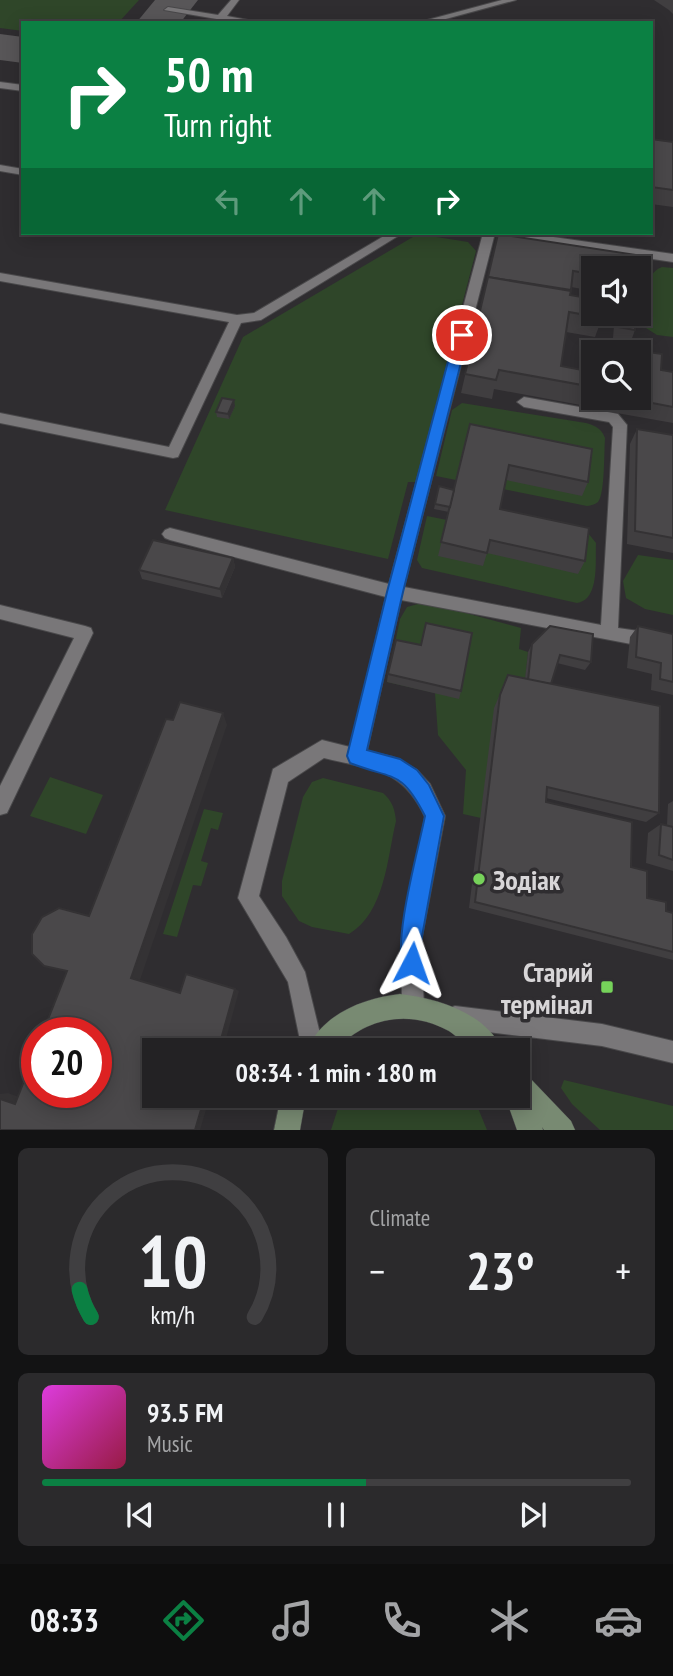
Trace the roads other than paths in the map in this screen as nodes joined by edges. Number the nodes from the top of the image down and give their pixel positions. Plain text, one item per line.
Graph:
1 (235, 0) edge
2 (512, 0) edge
3 (168, 10) dead end
4 (221, 17) junction
5 (247, 21) edge
6 (437, 21) edge
7 (0, 85) edge
8 (21, 88) edge
9 (0, 168) edge
10 (21, 172) edge
11 (394, 235) edge
12 (488, 235) edge
13 (516, 235) edge
14 (673, 258) edge
15 (0, 277) edge
16 (237, 319) junction
17 (524, 402) dead end
18 (0, 418) edge
19 (170, 534) dead end
20 (395, 592) junction
21 (0, 612) edge
22 (609, 634) junction
23 (673, 644) edge
24 (357, 756) junction
25 (0, 806) edge
26 (413, 1006) junction
27 (448, 1016) junction
28 (310, 1038) edge
29 (331, 1038) edge
30 (479, 1038) edge
31 (673, 1052) edge
32 (530, 1097) edge
33 (292, 1108) edge
34 (522, 1108) edge
35 (287, 1130) edge
36 (530, 1130) edge
37 (562, 1130) edge

1 - 4 lane
2 - 6 lane
3 - 4 lane
4 - 5 lane
7 - 8 lane
9 - 10 lane
11 - 16 lane
12 - 20 lane
13 - 14 lane
15 - 16 lane
16 - 18 lane
17 - 22 lane
19 - 20 lane
20 - 22 lane
20 - 24 lane
21 - 25 lane
22 - 23 lane
24 - 26 lane
24 - 28 lane
26 - 27 main road
26 - 29 main road
27 - 30 main road
27 - 31 lane
32 - 37 main road
33 - 35 main road
34 - 36 main road

